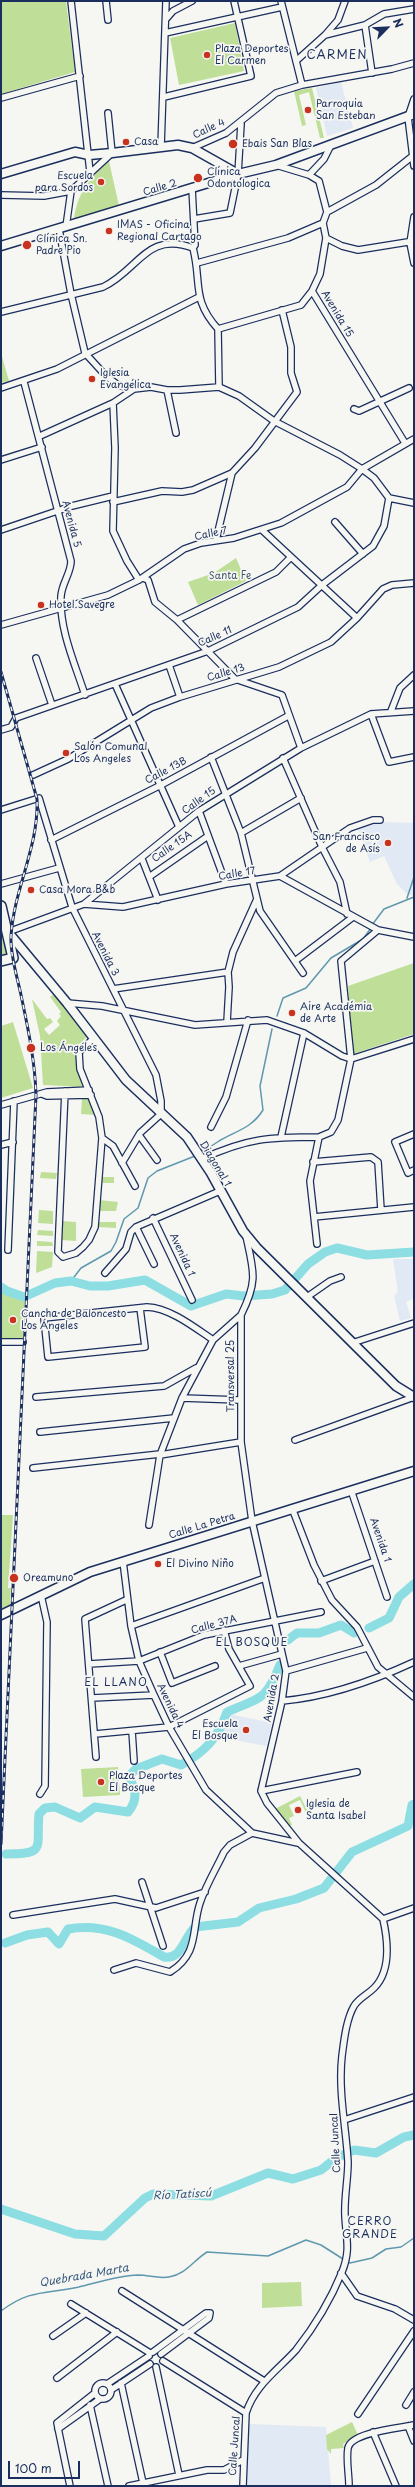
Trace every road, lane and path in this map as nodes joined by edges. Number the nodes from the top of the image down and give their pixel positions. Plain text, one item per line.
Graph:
1 (71, 1) edge
2 (106, 1) edge
3 (166, 1) edge
4 (192, 1) edge
5 (234, 1) edge
6 (345, 1) edge
7 (282, 4) edge
8 (414, 9) edge
9 (238, 17) junction
10 (166, 19) junction
11 (108, 20) dead end
12 (365, 24) junction
13 (165, 32) junction
14 (325, 35) junction
15 (296, 61) junction
16 (414, 63) edge
17 (372, 73) junction
18 (80, 76) junction
19 (302, 85) junction
20 (164, 97) junction
21 (1, 98) edge
22 (414, 99) edge
23 (108, 113) dead end
24 (411, 115) edge
25 (241, 124) junction
26 (331, 145) junction
27 (161, 147) junction
28 (192, 148) junction
29 (112, 153) junction
30 (89, 155) junction
31 (413, 155) edge
32 (276, 165) junction
33 (414, 166) edge
34 (90, 172) junction
35 (1, 174) edge
36 (233, 174) junction
37 (308, 174) junction
38 (192, 188) junction
39 (71, 191) junction
40 (1, 195) edge
41 (326, 212) junction
42 (414, 217) edge
43 (194, 219) junction
44 (323, 223) junction
45 (63, 228) junction
46 (326, 238) junction
47 (412, 242) edge
48 (1, 246) edge
49 (193, 248) junction
50 (197, 263) junction
51 (414, 263) edge
52 (312, 291) junction
53 (71, 294) junction
54 (199, 298) junction
55 (282, 310) junction
56 (1, 312) edge
57 (218, 329) junction
58 (85, 353) junction
59 (24, 382) junction
60 (219, 386) junction
61 (1, 388) edge
62 (409, 388) dead end
63 (134, 389) junction
64 (167, 390) junction
65 (379, 401) junction
66 (113, 403) junction
67 (354, 410) dead end
68 (274, 421) junction
69 (176, 433) dead end
70 (40, 436) junction
71 (414, 439) edge
72 (405, 443) junction
73 (42, 447) junction
74 (1, 460) edge
75 (362, 469) junction
76 (232, 473) junction
77 (389, 498) junction
78 (113, 499) junction
79 (414, 503) edge
80 (57, 511) junction
81 (335, 522) dead end
82 (1, 530) edge
83 (262, 530) junction
84 (216, 540) junction
85 (363, 554) junction
86 (291, 558) junction
87 (141, 579) junction
88 (414, 583) edge
89 (322, 585) junction
90 (61, 609) junction
91 (357, 618) junction
92 (177, 620) junction
93 (1, 625) edge
94 (208, 651) junction
95 (36, 658) dead end
96 (169, 665) junction
97 (414, 675) edge
98 (236, 679) junction
99 (115, 684) junction
100 (85, 694) junction
101 (180, 696) junction
102 (52, 705) junction
103 (391, 711) junction
104 (414, 711) edge
105 (370, 714) junction
106 (288, 716) junction
107 (131, 720) junction
108 (1, 730) edge
109 (301, 748) junction
110 (211, 757) junction
111 (414, 757) edge
112 (283, 758) junction
113 (33, 775) dead end
114 (161, 785) junction
115 (226, 792) junction
116 (301, 798) junction
117 (1, 810) edge
118 (199, 811) junction
119 (380, 820) dead end
120 (179, 827) junction
121 (241, 833) junction
122 (208, 836) junction
123 (51, 840) junction
124 (322, 847) junction
125 (142, 859) junction
126 (59, 868) junction
127 (280, 876) junction
128 (149, 877) junction
129 (254, 880) junction
130 (1, 884) edge
131 (226, 884) junction
132 (94, 896) junction
133 (257, 899) junction
134 (158, 900) junction
135 (84, 904) junction
136 (96, 905) junction
137 (1, 906) edge
138 (72, 907) junction
139 (350, 916) junction
140 (378, 930) junction
141 (8, 932) junction
142 (414, 937) edge
143 (27, 956) junction
144 (13, 958) junction
145 (1, 961) edge
146 (295, 962) junction
147 (228, 972) junction
148 (303, 973) dead end
149 (113, 989) junction
150 (67, 1003) junction
151 (124, 1010) junction
152 (248, 1020) junction
153 (227, 1022) junction
154 (304, 1033) junction
155 (94, 1038) junction
156 (414, 1039) edge
157 (351, 1058) junction
158 (90, 1092) junction
159 (65, 1093) junction
160 (14, 1101) junction
161 (1, 1105) edge
162 (161, 1114) junction
163 (210, 1127) dead end
164 (414, 1134) edge
165 (139, 1135) junction
166 (281, 1137) junction
167 (319, 1137) junction
168 (102, 1138) junction
169 (13, 1142) junction
170 (1, 1145) edge
171 (201, 1158) junction
172 (156, 1160) dead end
173 (313, 1162) junction
174 (122, 1163) junction
175 (411, 1172) edge
176 (134, 1186) dead end
177 (220, 1191) junction
178 (414, 1207) edge
179 (382, 1210) junction
180 (314, 1217) junction
181 (153, 1218) junction
182 (136, 1226) junction
183 (246, 1234) junction
184 (8, 1240) junction
185 (1, 1241) edge
186 (318, 1244) dead end
187 (8, 1250) dead end
188 (154, 1264) dead end
189 (105, 1273) dead end
190 (341, 1277) dead end
191 (307, 1297) junction
192 (192, 1300) dead end
193 (140, 1308) junction
194 (240, 1315) junction
195 (414, 1323) edge
196 (213, 1340) junction
197 (1, 1342) edge
198 (23, 1342) dead end
199 (352, 1343) junction
200 (196, 1368) junction
201 (36, 1396) dead end
202 (414, 1397) edge
203 (182, 1398) junction
204 (239, 1400) junction
205 (174, 1418) junction
206 (40, 1432) dead end
207 (295, 1440) dead end
208 (241, 1442) junction
209 (160, 1454) junction
210 (33, 1468) dead end
211 (414, 1471) edge
212 (351, 1490) junction
213 (292, 1508) junction
214 (252, 1520) junction
215 (149, 1525) dead end
216 (123, 1561) junction
217 (375, 1561) junction
218 (265, 1578) junction
219 (321, 1581) junction
220 (42, 1595) junction
221 (387, 1597) dead end
222 (126, 1600) junction
223 (322, 1612) dead end
224 (1, 1615) edge
225 (275, 1620) junction
226 (131, 1626) junction
227 (224, 1630) junction
228 (367, 1648) junction
229 (160, 1652) junction
230 (282, 1654) junction
231 (139, 1661) junction
232 (414, 1662) edge
233 (89, 1664) junction
234 (215, 1666) dead end
235 (239, 1666) junction
236 (286, 1671) junction
237 (387, 1675) junction
238 (154, 1695) junction
239 (414, 1697) edge
240 (92, 1698) junction
241 (282, 1701) junction
242 (169, 1727) junction
243 (132, 1731) junction
244 (95, 1734) junction
245 (96, 1757) dead end
246 (134, 1761) dead end
247 (357, 1772) dead end
248 (261, 1791) junction
249 (40, 1794) dead end
250 (252, 1833) junction
251 (299, 1843) junction
252 (142, 1882) dead end
253 (205, 1892) junction
254 (151, 1908) junction
255 (414, 1908) edge
256 (13, 1915) dead end
257 (383, 1919) junction
258 (163, 1946) dead end
259 (114, 1970) dead end
260 (414, 2097) edge
261 (344, 2120) junction
262 (342, 2270) junction
263 (122, 2291) dead end
264 (71, 2304) dead end
265 (86, 2313) junction
266 (414, 2320) edge
267 (183, 2330) junction
268 (414, 2330) edge
269 (117, 2332) junction
270 (188, 2333) junction
271 (53, 2336) dead end
272 (151, 2354) junction
273 (161, 2354) junction
274 (162, 2361) junction
275 (150, 2364) junction
276 (156, 2367) junction
277 (57, 2378) dead end
278 (264, 2381) junction
279 (121, 2383) junction
280 (107, 2384) junction
281 (112, 2390) junction
282 (414, 2392) edge
283 (95, 2393) junction
284 (100, 2399) junction
285 (406, 2405) dead end
286 (90, 2406) junction
287 (246, 2413) junction
288 (358, 2414) dead end
289 (411, 2426) edge
290 (58, 2429) junction
291 (373, 2432) junction
292 (414, 2441) edge
293 (243, 2460) junction
294 (179, 2475) junction
295 (143, 2483) junction
296 (70, 2486) edge
297 (108, 2486) edge
298 (129, 2486) edge
299 (243, 2486) edge
300 (349, 2486) edge
301 (396, 2486) edge

1 - 18 street
2 - 11 street
3 - 10 street
4 - 10 street
5 - 9 street
6 - 14 street
7 - 9 street
7 - 15 street
8 - 12 street
9 - 13 street
9 - 20 street
10 - 13 street
12 - 14 street
12 - 17 street
13 - 20 street
14 - 15 street
15 - 19 street
16 - 17 street, Calle 4
17 - 19 street, Calle 4
18 - 21 street
18 - 30 street
19 - 25 street, Calle 4
20 - 27 street
22 - 24 street
23 - 29 street
24 - 26 street, Calle 2
24 - 31 street
25 - 28 street, Calle 4
25 - 36 street
26 - 32 street, Calle 2
26 - 37 street
27 - 28 street, Calle 4
27 - 29 street, Calle 4
28 - 36 street
29 - 30 street, Calle 4
29 - 34 street
30 - 34 street
30 - 35 street, Calle 4
31 - 33 street
31 - 41 street
32 - 36 street, Calle 2
32 - 37 street
34 - 39 street
36 - 38 street, Calle 2
36 - 43 street
37 - 41 street, Avenida 15
38 - 43 street
38 - 45 street, Calle 2
39 - 40 street
39 - 45 street
41 - 44 street, Avenida 15
42 - 47 street
43 - 49 street
44 - 46 street, Avenida 15
44 - 50 street
45 - 48 street, Calle 2
45 - 53 street
46 - 47 street
46 - 52 street, Avenida 15
47 - 51 street
49 - 50 street
49 - 53 street
50 - 54 street
52 - 55 street
52 - 65 street, Avenida 15
53 - 56 street
53 - 58 street
54 - 57 street
54 - 58 street
55 - 57 street
55 - 68 street
57 - 60 street
58 - 59 street
58 - 63 street
59 - 61 street
59 - 70 street, Avenida 5
60 - 64 street
60 - 68 street
62 - 65 street
63 - 64 street
63 - 66 street
64 - 69 street
65 - 67 street
65 - 72 street, Avenida 15
66 - 70 street
66 - 78 street
68 - 75 street
68 - 76 street
70 - 73 street, Avenida 5
71 - 72 street, Calle 7
72 - 75 street, Calle 7
73 - 74 street
73 - 80 street, Avenida 5
75 - 77 street
75 - 83 street, Calle 7
76 - 78 street
76 - 84 street
77 - 79 street
77 - 85 street, Calle 11
78 - 80 street
78 - 87 street
80 - 82 street
80 - 90 street, Avenida 5
81 - 85 street
83 - 84 street, Calle 7
83 - 86 street
84 - 87 street, Calle 7
85 - 89 street, Calle 11
86 - 89 street
86 - 92 street
87 - 90 street, Calle 7
87 - 92 street
88 - 91 street, Calle 13
89 - 91 street
89 - 94 street, Calle 11
90 - 93 street, Calle 7
90 - 100 street, Avenida 5
91 - 98 street, Calle 13
92 - 94 street
94 - 96 street, Calle 11
94 - 98 street
95 - 102 street
96 - 99 street, Calle 11
96 - 101 street
97 - 103 street
98 - 101 street, Calle 13
98 - 106 street
99 - 100 street, Calle 11
99 - 107 street
100 - 102 street, Calle 11
101 - 107 street, Calle 13
102 - 108 street, Calle 11
103 - 104 street, Calle 15
103 - 105 street, Calle 15
105 - 109 street, Calle 15
105 - 111 street
106 - 109 street
106 - 110 street, Calle 13B
107 - 113 street, Calle 13
107 - 114 street
109 - 112 street, Calle 15
110 - 114 street, Calle 13B
110 - 115 street
112 - 115 street, Calle 15
112 - 116 street
114 - 120 street
114 - 123 street, Calle 13B
115 - 118 street, Calle 15
115 - 121 street
116 - 121 street
116 - 124 street
117 - 123 street, Avenida 3
118 - 120 street, Calle 15
118 - 122 street
119 - 124 street, Calle 17
120 - 125 street, Calle 15
121 - 129 street
122 - 128 street, Calle 15A
122 - 131 street
123 - 126 street, Avenida 3
124 - 127 street, Calle 17
124 - 139 street
125 - 128 street
125 - 132 street, Calle 15
126 - 130 street
126 - 138 street, Avenida 3
127 - 129 street, Calle 17
127 - 139 street
128 - 134 street
129 - 131 street, Calle 17
129 - 133 street
131 - 134 street, Calle 17
132 - 135 street, Calle 15
132 - 136 street
133 - 146 street
133 - 147 street
134 - 136 street, Calle 17
135 - 136 street, Calle 17
135 - 138 street, Calle 15
137 - 141 main road
138 - 141 street, Calle 15
138 - 149 street, Avenida 3
139 - 140 street
139 - 146 street
140 - 142 street
140 - 157 street
141 - 143 street, Diagonal 1
141 - 144 main road
143 - 144 street
143 - 150 street, Diagonal 1
144 - 145 main road
146 - 148 street
147 - 149 street
147 - 153 street
149 - 151 street, Avenida 3
150 - 151 street
150 - 155 street, Diagonal 1
151 - 153 street
151 - 162 street, Avenida 3
152 - 153 street
152 - 154 street
152 - 163 street
154 - 157 street
154 - 166 street
155 - 158 street
155 - 162 street, Diagonal 1
156 - 157 street
157 - 167 street
158 - 159 street
158 - 168 street
159 - 160 street
159 - 168 street
160 - 161 street
160 - 169 street
162 - 165 street
162 - 171 street, Diagonal 1
164 - 175 street
165 - 172 street
165 - 174 street
166 - 167 street
166 - 171 street
167 - 173 street
168 - 174 street
169 - 170 street
169 - 184 street
171 - 177 street, Diagonal 1
173 - 179 street
173 - 180 street
174 - 176 street
177 - 181 street
177 - 183 street, Diagonal 1
178 - 179 street
179 - 180 street
180 - 186 street
181 - 182 street
181 - 192 street, Avenida 1
182 - 188 street
182 - 189 street
183 - 191 street, Diagonal 1
183 - 194 street, Transversal 25
184 - 185 street
184 - 187 street
190 - 191 street
191 - 199 street, Diagonal 1
193 - 193 street
193 - 196 street
194 - 196 street
194 - 204 street, Transversal 25
195 - 199 street
196 - 200 street
197 - 198 street
199 - 202 street, Diagonal 1
200 - 201 street
200 - 203 street
202 - 207 street
203 - 204 street
203 - 205 street
204 - 208 street, Transversal 25
205 - 206 street
205 - 209 street
208 - 209 street
208 - 214 street, Transversal 25
209 - 210 street
209 - 215 street
211 - 212 street, Calle La Petra
212 - 213 street, Calle La Petra
212 - 217 street, Avenida 1
213 - 214 street, Calle La Petra
213 - 219 street
214 - 216 street, Calle La Petra
214 - 218 street, Avenida 2
216 - 220 street, Calle La Petra
216 - 222 street, Avenida 4
217 - 219 street
217 - 221 street, Avenida 1
218 - 225 street, Avenida 2
218 - 226 street
219 - 228 street
220 - 224 street, Calle La Petra
220 - 249 street
222 - 226 street, Avenida 4
222 - 233 street
223 - 225 street, Calle 37A
225 - 227 street, Calle 37A
225 - 230 street, Avenida 2
226 - 231 street, Avenida 4
227 - 229 street, Calle 37A
227 - 235 street
228 - 236 street
228 - 237 street
229 - 231 street, Calle 37A
229 - 234 street
230 - 235 street
230 - 236 street, Avenida 2
231 - 233 street, Calle 37A
231 - 238 street, Avenida 4
232 - 237 street
233 - 240 street
235 - 242 street
236 - 241 street, Avenida 2
237 - 239 street
237 - 241 street
238 - 240 street
238 - 242 street, Avenida 4
240 - 244 street
241 - 248 street, Avenida 2
242 - 243 street
242 - 250 street, Avenida 4
243 - 244 street
243 - 246 street
244 - 245 street
247 - 248 street
248 - 251 street
250 - 251 street
250 - 253 street
251 - 257 street
252 - 254 street
253 - 254 street
253 - 259 street
254 - 256 street
254 - 258 street
255 - 257 street
257 - 261 street, Calle Juncal
260 - 261 street
261 - 262 street, Calle Juncal
262 - 266 street
262 - 278 street, Calle Juncal
263 - 267 street
264 - 265 street
265 - 269 street
265 - 271 street
267 - 270 street
267 - 270 street
267 - 272 street
268 - 288 street
269 - 272 street
269 - 277 street
270 - 273 street
270 - 278 street
272 - 273 street
272 - 275 street
272 - 280 street
273 - 274 street
274 - 276 street
274 - 287 street
275 - 276 street
275 - 279 street
276 - 294 street
278 - 287 street, Calle Juncal
279 - 281 street
279 - 295 street
280 - 281 street
280 - 283 street
281 - 284 street
282 - 285 street
283 - 284 street
283 - 290 street
284 - 286 street
286 - 290 street
286 - 297 street
287 - 293 street, Calle Juncal
289 - 291 street
289 - 292 street
290 - 296 street
291 - 300 street
291 - 301 street
293 - 294 street
293 - 299 street, Calle Juncal
294 - 295 street
295 - 298 street

